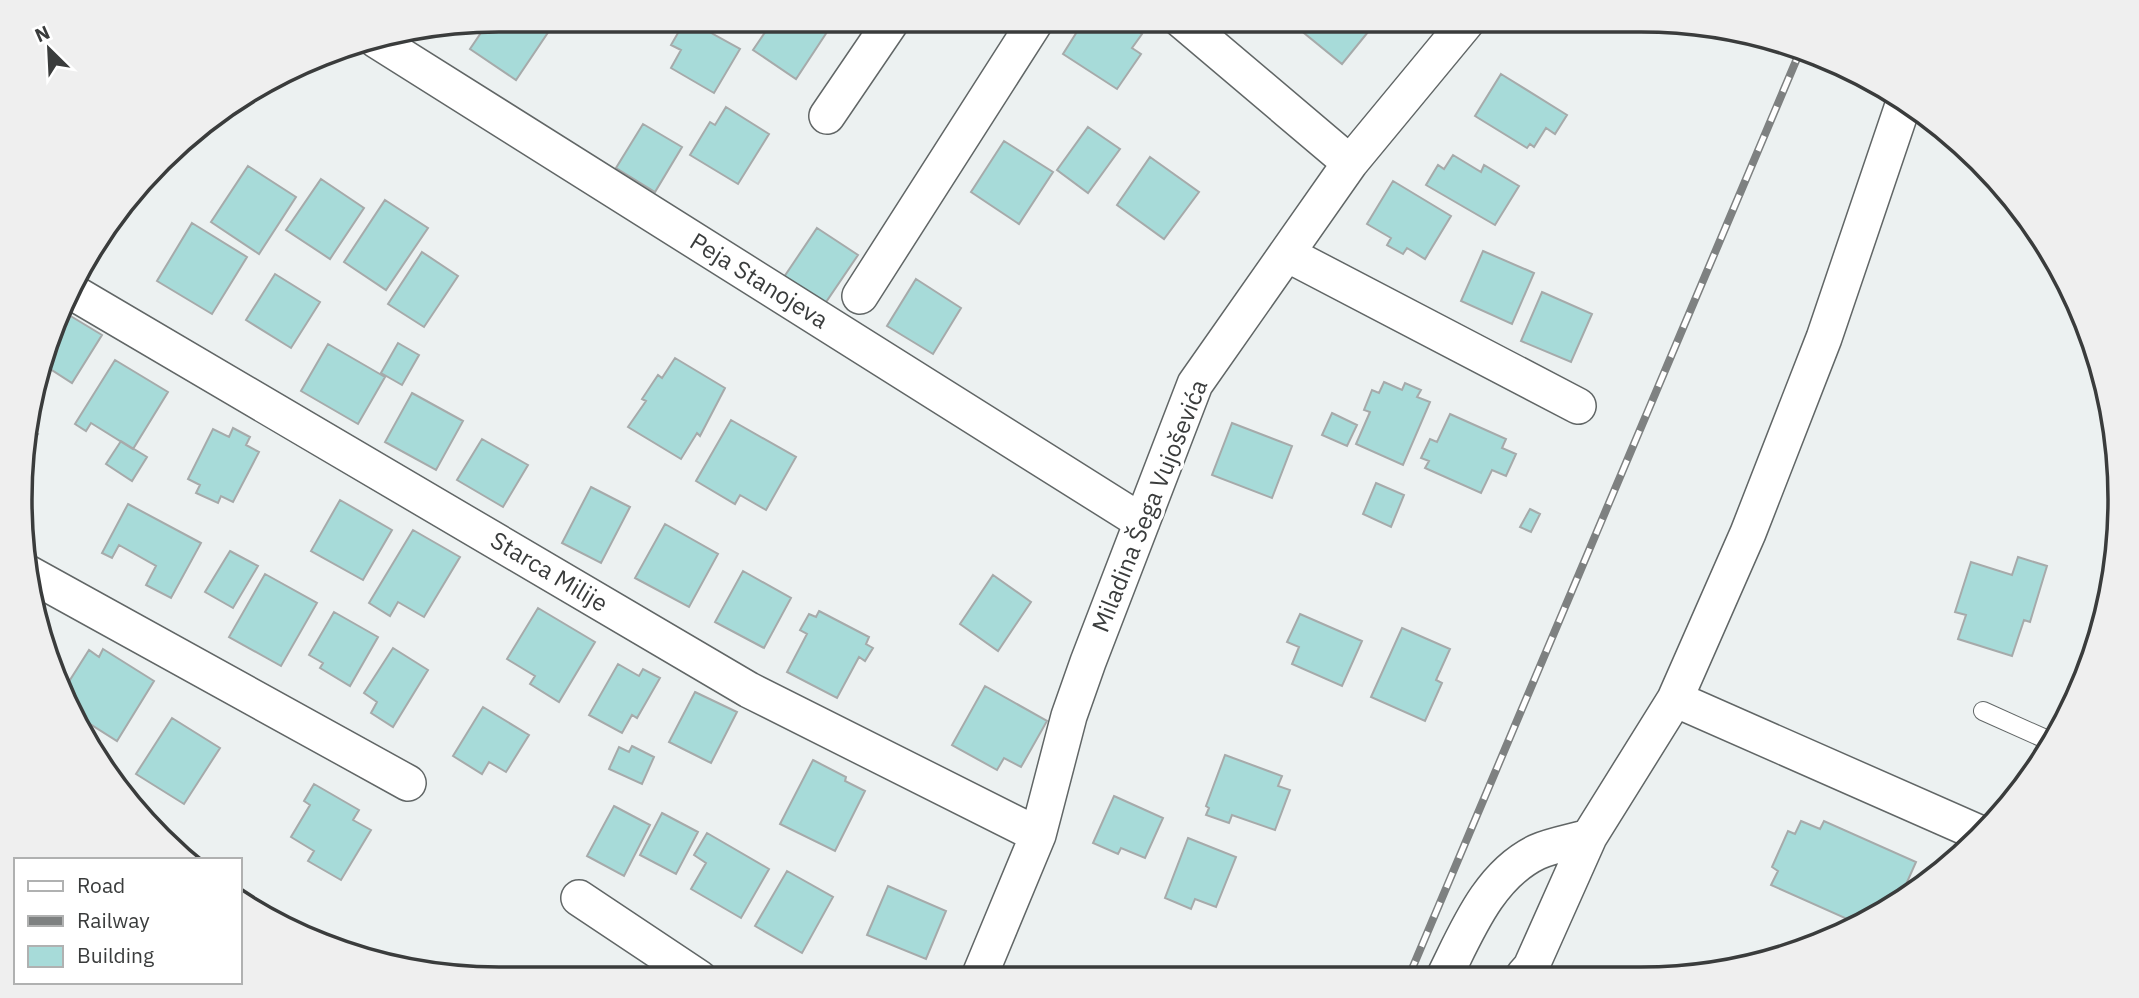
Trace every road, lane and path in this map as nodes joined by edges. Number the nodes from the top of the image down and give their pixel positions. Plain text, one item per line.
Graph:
1 (884, 32) edge
2 (1029, 32) edge
3 (1195, 32) edge
4 (1458, 32) edge
5 (385, 45) edge
6 (1901, 111) edge
7 (827, 116) dead end
8 (1350, 163) junction
9 (1287, 254) junction
10 (78, 296) edge
11 (860, 296) dead end
12 (1578, 406) dead end
13 (1142, 522) junction
14 (38, 579) edge
15 (1675, 699) junction
16 (1983, 710) dead end
17 (2042, 737) edge
18 (408, 783) dead end
19 (1971, 830) edge
20 (1038, 835) junction
21 (1589, 837) junction
22 (579, 898) dead end
23 (682, 967) edge
24 (983, 967) edge
25 (1449, 967) edge
26 (1531, 967) edge

1 - 7 street
2 - 11 street
3 - 8 street
4 - 8 street, Miladina Šega Vujoševića
5 - 13 street, Peja Stanojeva
6 - 15 street
8 - 9 street, Miladina Šega Vujoševića
9 - 12 street
9 - 13 street, Miladina Šega Vujoševića
10 - 20 street, Starca Milije
13 - 20 street, Miladina Šega Vujoševića
14 - 18 street
15 - 19 street
15 - 21 street
16 - 17 lane
20 - 24 street, Miladina Šega Vujoševića
21 - 25 street
21 - 26 street
22 - 23 street

